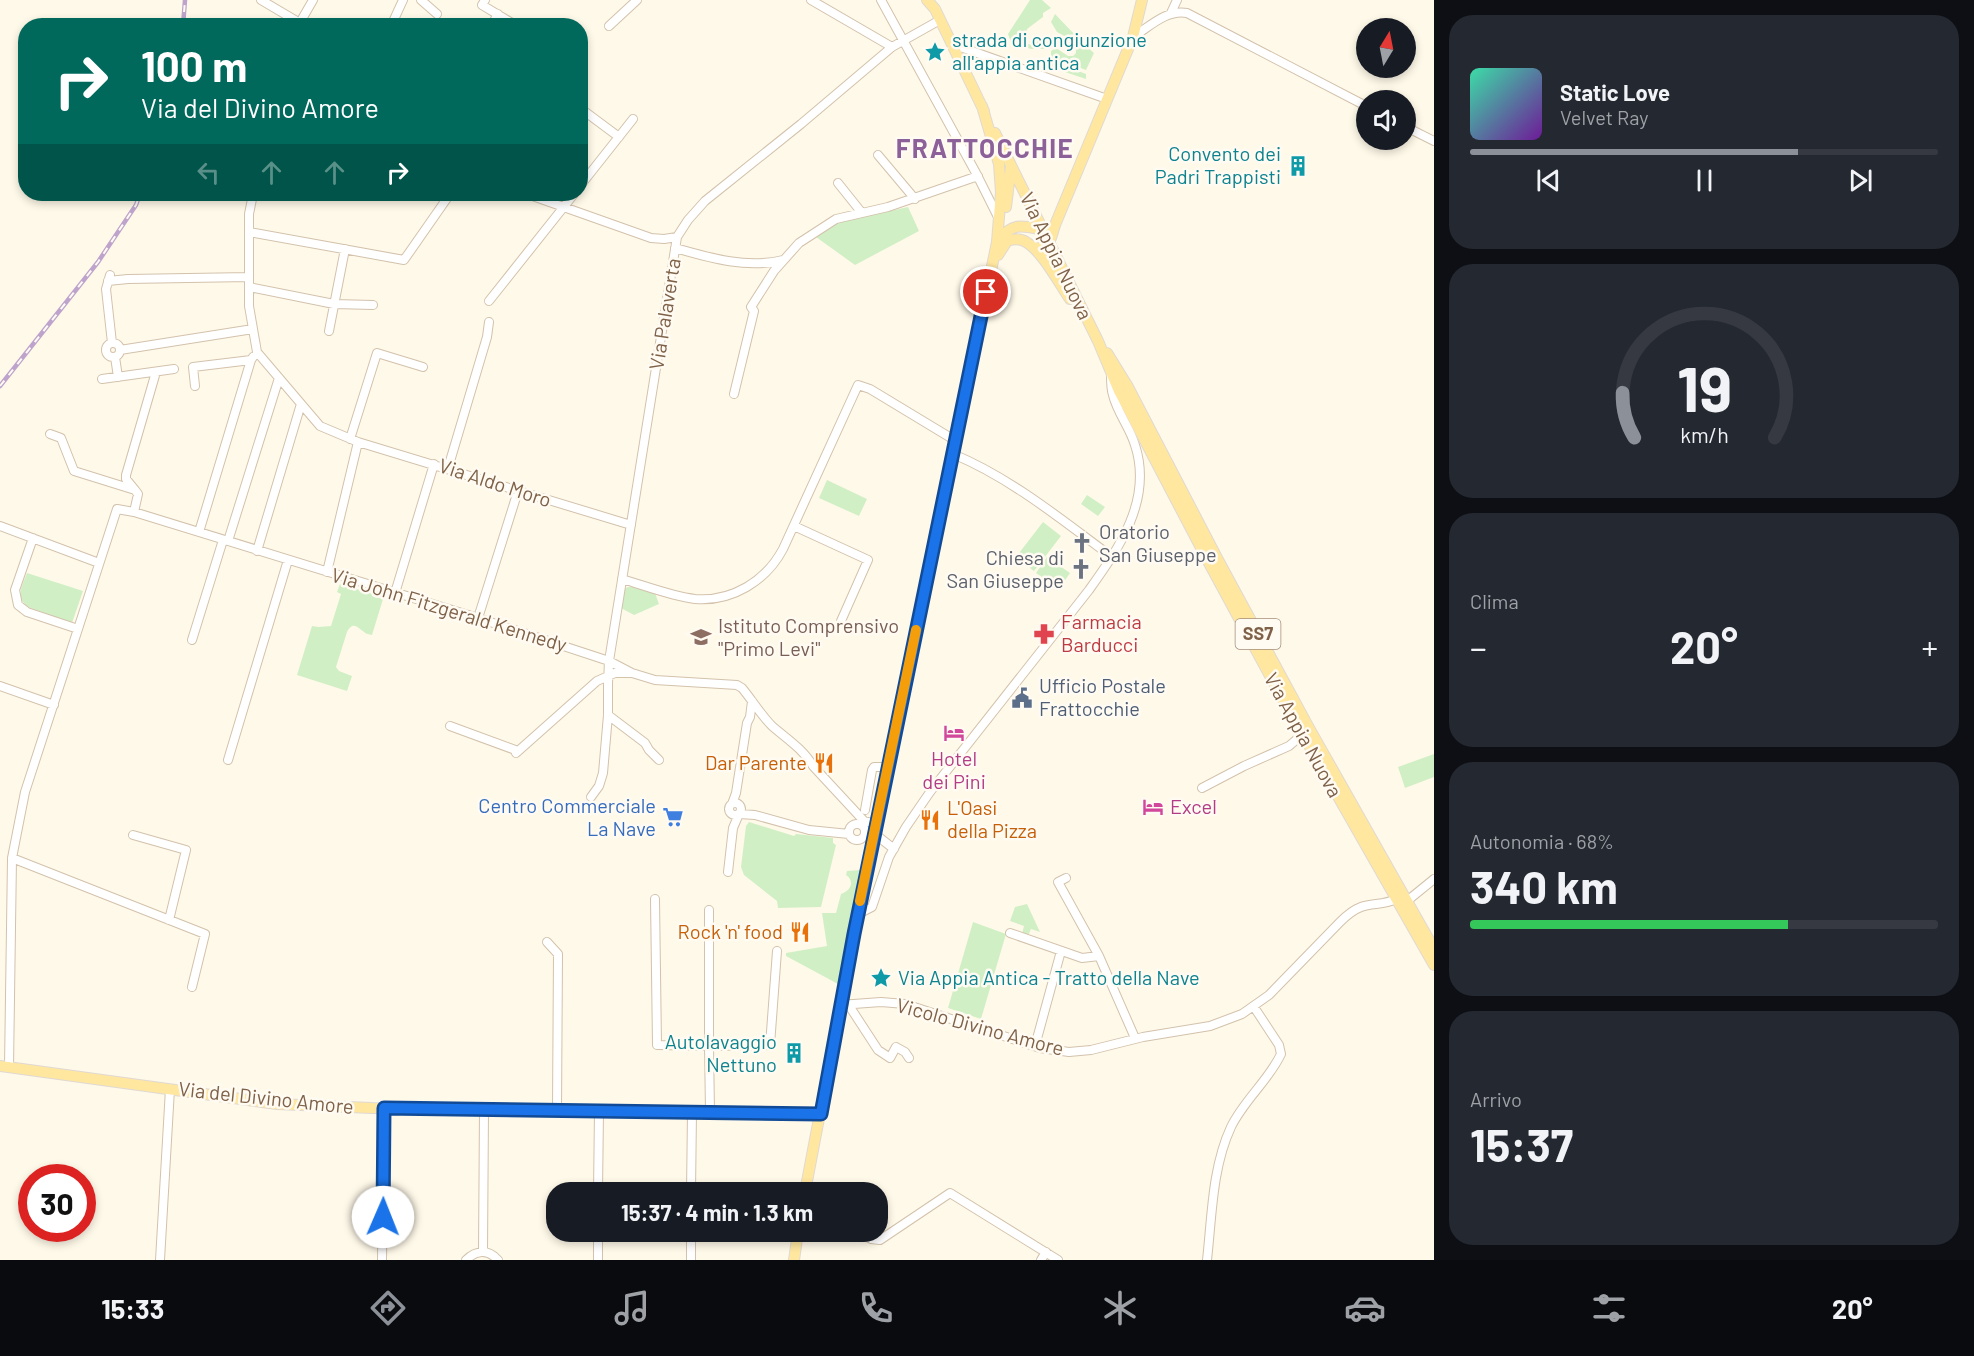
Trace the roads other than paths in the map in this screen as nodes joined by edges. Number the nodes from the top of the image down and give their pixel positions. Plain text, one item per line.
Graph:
1 (261, 0) edge
2 (313, 0) edge
3 (403, 0) edge
4 (421, 0) edge
5 (485, 0) edge
6 (637, 0) edge
7 (811, 0) edge
8 (881, 0) edge
9 (927, 0) edge
10 (1142, 0) edge
11 (1177, 0) edge
12 (934, 4) edge
13 (436, 14) dead end
14 (498, 14) junction
15 (1171, 14) junction
16 (290, 18) edge
17 (302, 18) edge
18 (395, 18) edge
19 (496, 18) edge
20 (504, 18) edge
21 (940, 20) junction
22 (609, 26) dead end
23 (1133, 37) junction
24 (904, 40) junction
25 (952, 44) junction
26 (892, 47) junction
27 (1107, 99) junction
28 (1356, 101) edge
29 (982, 106) junction
30 (588, 113) edge
31 (633, 119) dead end
32 (1416, 131) edge
33 (619, 137) junction
34 (1434, 141) edge
35 (878, 155) dead end
36 (1011, 166) junction
37 (588, 176) edge
38 (978, 176) junction
39 (838, 183) dead end
40 (915, 199) junction
41 (252, 201) edge
42 (445, 201) edge
43 (549, 201) edge
44 (568, 201) edge
45 (564, 206) junction
46 (862, 213) junction
47 (1000, 221) junction
48 (1055, 225) junction
49 (1043, 231) junction
50 (249, 232) junction
51 (677, 237) junction
52 (997, 242) junction
53 (1049, 243) junction
54 (675, 248) junction
55 (1034, 248) junction
56 (345, 249) junction
57 (785, 259) junction
58 (743, 263) junction
59 (991, 269) junction
60 (774, 271) junction
61 (249, 277) junction
62 (249, 287) junction
63 (489, 301) dead end
64 (334, 304) junction
65 (374, 305) dead end
66 (489, 322) dead end
67 (1090, 325) junction
68 (253, 329) junction
69 (329, 331) dead end
70 (1098, 341) junction
71 (256, 352) junction
72 (117, 354) junction
73 (250, 360) junction
74 (423, 367) dead end
75 (174, 369) dead end
76 (156, 372) junction
77 (1110, 372) junction
78 (118, 377) junction
79 (279, 378) junction
80 (102, 380) dead end
81 (195, 386) dead end
82 (734, 394) dead end
83 (301, 404) junction
84 (50, 434) dead end
85 (354, 440) junction
86 (956, 441) junction
87 (953, 454) junction
88 (434, 464) junction
89 (448, 468) junction
90 (135, 490) junction
91 (518, 491) junction
92 (134, 512) junction
93 (631, 525) junction
94 (0, 526) edge
95 (794, 526) junction
96 (199, 532) junction
97 (33, 538) junction
98 (226, 541) junction
99 (257, 550) junction
100 (1112, 557) junction
101 (288, 561) junction
102 (99, 563) junction
103 (327, 572) junction
104 (622, 579) junction
105 (395, 593) junction
106 (478, 618) junction
107 (841, 621) dead end
108 (78, 629) junction
109 (192, 640) dead end
110 (609, 661) junction
111 (632, 673) junction
112 (608, 676) junction
113 (0, 686) edge
114 (752, 701) junction
115 (54, 705) junction
116 (608, 715) junction
117 (450, 726) dead end
118 (1303, 734) junction
119 (228, 760) dead end
120 (659, 760) dead end
121 (887, 767) junction
122 (1202, 788) dead end
123 (591, 797) dead end
124 (736, 808) junction
125 (865, 810) dead end
126 (878, 818) junction
127 (133, 835) dead end
128 (873, 840) junction
129 (894, 849) junction
130 (12, 858) junction
131 (728, 872) dead end
132 (1066, 878) dead end
133 (1434, 879) edge
134 (655, 899) dead end
135 (1401, 900) junction
136 (709, 909) dead end
137 (858, 914) junction
138 (0, 916) edge
139 (11, 918) junction
140 (169, 920) junction
141 (1010, 933) dead end
142 (547, 942) dead end
143 (1434, 949) edge
144 (777, 951) dead end
145 (1061, 951) junction
146 (1099, 956) junction
147 (1434, 965) edge
148 (192, 987) dead end
149 (0, 992) edge
150 (10, 993) junction
151 (844, 1005) junction
152 (1254, 1007) junction
153 (1135, 1038) junction
154 (709, 1046) junction
155 (1035, 1046) junction
156 (909, 1058) dead end
157 (4, 1067) edge
158 (170, 1089) junction
159 (384, 1108) junction
160 (484, 1109) junction
161 (557, 1110) junction
162 (599, 1111) junction
163 (692, 1112) junction
164 (710, 1112) junction
165 (821, 1114) junction
166 (598, 1182) edge
167 (691, 1182) edge
168 (807, 1182) edge
169 (888, 1235) edge
170 (598, 1242) edge
171 (691, 1242) edge
172 (797, 1242) edge
173 (483, 1252) junction
174 (1043, 1256) edge
175 (160, 1260) edge
176 (382, 1260) edge
177 (466, 1260) edge
178 (498, 1260) edge
179 (598, 1260) edge
180 (691, 1260) edge
181 (794, 1260) edge
182 (1058, 1260) edge
183 (1207, 1260) edge

1 - 16 street
2 - 17 street
3 - 18 street
4 - 13 street
5 - 14 street
6 - 22 street
7 - 26 street
8 - 24 street
9 - 12 main road, Via Appia Nuova / SS7
10 - 23 main road
11 - 15 street
12 - 21 main road, Via Appia Nuova / SS7
14 - 19 street
14 - 20 street
15 - 23 street
15 - 28 street
21 - 24 street, Via Palaverta
21 - 25 main road, Via Appia Nuova / SS7
23 - 27 main road
24 - 26 street, Via Palaverta
24 - 38 street
25 - 27 street
25 - 29 main road, Via Appia Nuova / SS7
26 - 51 street, Via Palaverta
27 - 48 main road
29 - 36 main road, Via Appia Nuova / SS7
29 - 47 main road
30 - 33 street
31 - 33 street
32 - 34 street
33 - 37 street
35 - 40 street
36 - 47 main road
36 - 49 main road, Via Appia Nuova / SS7
38 - 40 street
38 - 47 street
39 - 46 street
40 - 46 street
41 - 50 street
42 - 56 street
43 - 45 street
44 - 45 street
45 - 51 street
45 - 63 street
46 - 57 street
47 - 52 main road
48 - 49 main road
48 - 53 main road
49 - 52 main road
49 - 53 main road, Via Appia Nuova / SS7
50 - 56 street
50 - 61 street
51 - 54 street, Via Palaverta
52 - 59 main road
53 - 55 main road
53 - 67 main road, Via Appia Nuova / SS7
54 - 58 street
54 - 93 street, Via Palaverta
55 - 59 main road
55 - 67 main road
56 - 64 street
57 - 58 street
57 - 60 street
58 - 60 street
59 - 86 main road
60 - 82 street
61 - 62 street
61 - 72 street
62 - 64 street
62 - 68 street
64 - 65 street
64 - 69 street
66 - 89 street
67 - 70 main road, Via Appia Nuova / SS7
68 - 71 street
68 - 72 street
70 - 77 main road, Via Appia Nuova / SS7
70 - 135 main road, Via Appia Nuova / SS7
71 - 73 street
71 - 79 street, Via Aldo Moro
72 - 78 street
73 - 81 street
73 - 96 street
74 - 85 street
75 - 76 street
76 - 78 street
76 - 90 street
77 - 100 street
77 - 118 main road, Via Appia Nuova / SS7
78 - 80 street
79 - 83 street, Via Aldo Moro
79 - 98 street
83 - 85 street, Via Aldo Moro
83 - 99 street
84 - 90 street
85 - 88 street, Via Aldo Moro
85 - 103 street
86 - 87 main road
86 - 95 street
87 - 100 street
87 - 121 main road
88 - 89 street, Via Aldo Moro
88 - 105 street
89 - 91 street, Via Aldo Moro
90 - 92 street
91 - 93 street, Via Aldo Moro
91 - 106 street
92 - 96 street, Via John Fitzgerald Kennedy
92 - 102 street
93 - 104 street, Via Palaverta
94 - 97 street
95 - 104 street
95 - 107 street
96 - 98 street, Via John Fitzgerald Kennedy
97 - 102 street
97 - 108 street
98 - 99 street, Via John Fitzgerald Kennedy
98 - 109 street
99 - 101 street, Via John Fitzgerald Kennedy
100 - 129 street
101 - 103 street, Via John Fitzgerald Kennedy
101 - 119 street
102 - 108 street
103 - 105 street, Via John Fitzgerald Kennedy
104 - 110 street, Via Palaverta
105 - 106 street, Via John Fitzgerald Kennedy
106 - 110 street, Via John Fitzgerald Kennedy
108 - 115 street
110 - 111 street, Via John Fitzgerald Kennedy
110 - 112 street, Via Palaverta
111 - 112 street
111 - 114 street
112 - 116 street, Via Palaverta
112 - 117 street
113 - 115 street
114 - 124 street
114 - 126 street
115 - 130 street
116 - 120 street
116 - 123 street, Via Palaverta
118 - 122 street
118 - 135 main road, Via Appia Nuova / SS7
121 - 125 street
121 - 126 main road
124 - 128 street
124 - 131 street
126 - 128 main road
127 - 140 street
128 - 129 street
128 - 137 main road
129 - 137 street
130 - 139 street
130 - 140 street
132 - 146 street
133 - 135 street
134 - 154 street
135 - 143 main road, Via Appia Nuova / SS7
135 - 147 main road, Via Appia Nuova / SS7
135 - 152 street, Vicolo Divino Amore
136 - 154 street
137 - 151 main road
138 - 139 street
139 - 150 street
140 - 148 street
141 - 145 street
142 - 161 street
144 - 154 street
145 - 146 street
145 - 155 street
146 - 153 street
149 - 150 street
150 - 157 street
151 - 155 street, Vicolo Divino Amore
151 - 156 street
151 - 165 main road
152 - 153 street, Vicolo Divino Amore
152 - 183 street
153 - 155 street, Vicolo Divino Amore
154 - 164 street
157 - 158 main road, Via del Divino Amore
158 - 159 main road, Via del Divino Amore
158 - 175 street
159 - 160 main road, Via del Divino Amore
159 - 176 street
160 - 161 main road, Via del Divino Amore
160 - 173 street
161 - 162 main road, Via del Divino Amore
162 - 163 main road, Via del Divino Amore
162 - 166 street
163 - 164 main road, Via del Divino Amore
163 - 167 street
164 - 165 main road, Via del Divino Amore
165 - 168 main road
169 - 174 street
170 - 179 street
171 - 180 street
172 - 181 main road
173 - 177 street
173 - 178 street
174 - 182 street

